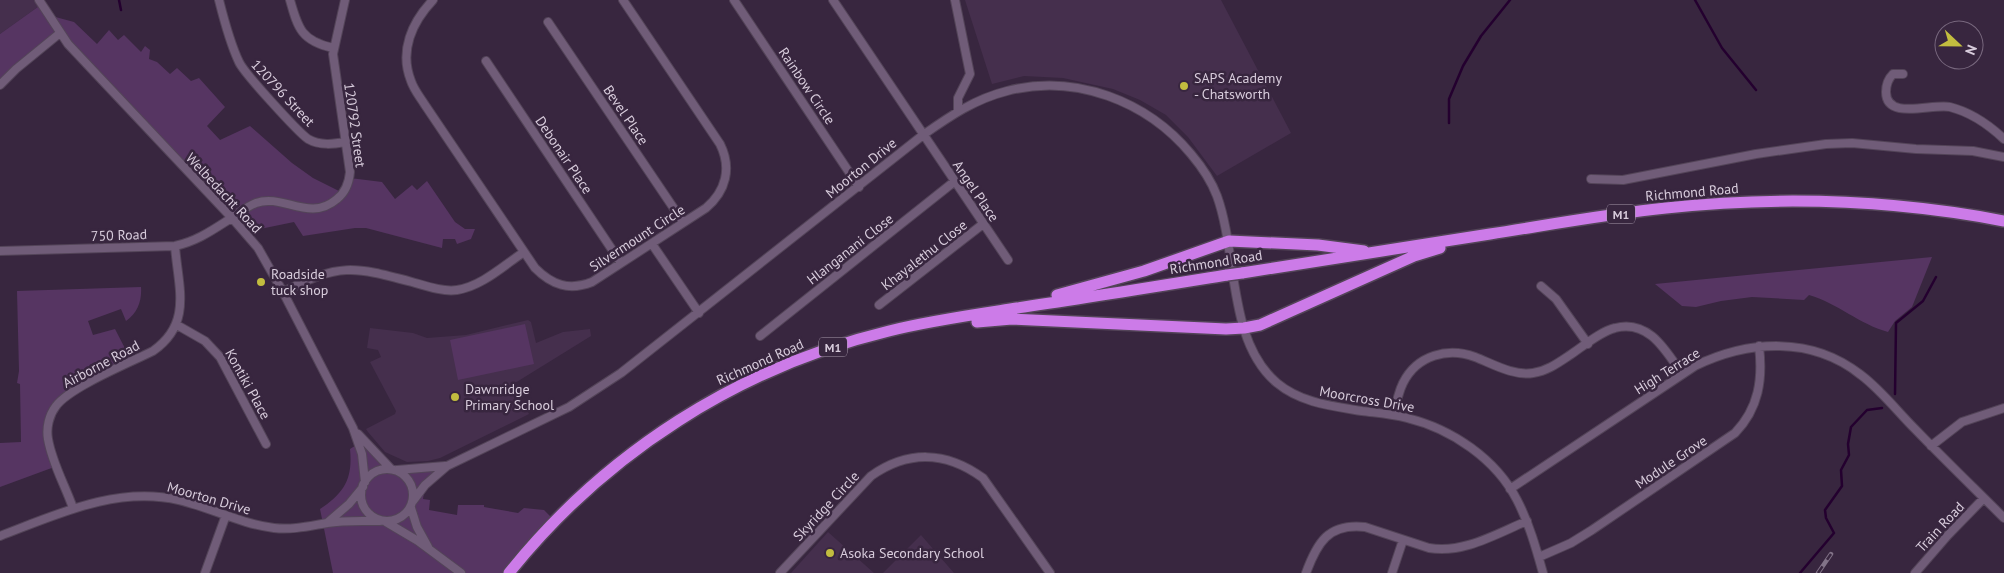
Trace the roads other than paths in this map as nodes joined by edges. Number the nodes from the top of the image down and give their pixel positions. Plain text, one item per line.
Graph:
1 (39, 0) edge
2 (218, 0) edge
3 (290, 0) edge
4 (345, 0) edge
5 (433, 0) edge
6 (623, 0) edge
7 (734, 0) edge
8 (832, 0) edge
9 (955, 0) edge
10 (548, 22) dead end
11 (60, 33) junction
12 (333, 48) junction
13 (486, 61) dead end
14 (1903, 74) dead end
15 (0, 85) edge
16 (958, 111) junction
17 (923, 135) junction
18 (2004, 139) edge
19 (346, 142) junction
20 (2004, 157) edge
21 (1591, 180) dead end
22 (955, 181) junction
23 (859, 187) junction
24 (232, 218) junction
25 (2004, 221) edge
26 (683, 222) junction
27 (984, 224) junction
28 (1492, 234) junction
29 (1229, 241) junction
30 (652, 244) junction
31 (175, 246) junction
32 (0, 251) edge
33 (524, 252) junction
34 (1374, 252) junction
35 (1008, 260) dead end
36 (622, 263) junction
37 (1541, 286) dead end
38 (1235, 287) joint
39 (284, 292) junction
40 (879, 305) dead end
41 (990, 312) junction
42 (699, 313) junction
43 (177, 325) junction
44 (1244, 328) junction
45 (888, 331) junction
46 (760, 336) dead end
47 (1588, 344) junction
48 (1759, 346) junction
49 (1682, 374) junction
50 (2004, 408) edge
51 (1394, 415) junction
52 (353, 428) junction
53 (266, 444) dead end
54 (1931, 446) junction
55 (447, 466) junction
56 (393, 470) junction
57 (364, 485) junction
58 (1510, 489) junction
59 (1984, 498) junction
60 (412, 505) junction
61 (73, 508) junction
62 (226, 515) junction
63 (2004, 518) edge
64 (383, 521) junction
65 (1527, 521) junction
66 (327, 523) junction
67 (0, 536) edge
68 (1404, 540) junction
69 (429, 549) junction
70 (1539, 557) junction
71 (205, 573) edge
72 (461, 573) edge
73 (509, 573) edge
74 (780, 573) edge
75 (1050, 573) edge
76 (1306, 573) edge
77 (1392, 573) edge
78 (1543, 573) edge
79 (1915, 573) edge

1 - 11 street, Welbedacht Road
2 - 19 street, 120796 Street
3 - 12 street
4 - 12 street, 120792 Street
5 - 33 street, Silvermount Circle
6 - 26 street, Silvermount Circle
7 - 23 street, Rainbow Circle
8 - 17 street
9 - 16 street
10 - 26 street, Bevel Place
11 - 15 street
11 - 24 street, Welbedacht Road
12 - 19 street, 120792 Street
13 - 36 street, Debonair Place
14 - 18 street
16 - 17 street, Moorton Drive
16 - 29 street, Moorton Drive
17 - 22 street, Angel Place
17 - 23 street, Moorton Drive
19 - 24 street, 120792 Street
20 - 21 street
22 - 27 street, Angel Place
22 - 46 street, Hlanganani Close
23 - 42 street, Moorton Drive
24 - 31 street, 750 Road
24 - 39 street, Welbedacht Road
25 - 28 highway, Richmond Road / M1
26 - 30 street, Silvermount Circle
27 - 35 street, Angel Place
27 - 40 street, Khayalethu Close
28 - 34 highway, Richmond Road / M1
28 - 44 highway
29 - 34 highway
29 - 38 street, Moorton Drive
29 - 41 highway
30 - 36 street, Silvermount Circle
30 - 42 street
31 - 32 street, 750 Road
31 - 43 street
33 - 36 street, Silvermount Circle
33 - 39 street
34 - 41 highway, Richmond Road / M1, bridge
37 - 47 street
38 - 44 street, Moorcross Drive
39 - 52 street, Welbedacht Road
41 - 45 highway, Richmond Road / M1
42 - 55 street, Moorton Drive
43 - 53 street, Kontiki Place
43 - 61 street, Airborne Road
44 - 45 highway
44 - 51 street, Moorcross Drive
45 - 73 highway, Richmond Road / M1
47 - 49 street
47 - 51 street
48 - 49 street, High Terrace
48 - 54 street, High Terrace
48 - 70 street, Module Grove
49 - 58 street, High Terrace
50 - 54 street
51 - 58 street, Moorcross Drive
52 - 56 street, Welbedacht Road
52 - 57 street, Welbedacht Road
54 - 59 street, High Terrace
55 - 56 street, Moorton Drive
55 - 60 street, Moorton Drive
56 - 57 street
56 - 60 street
57 - 64 street
57 - 66 street, Moorton Drive
58 - 65 street, Moorcross Drive
59 - 63 street, High Terrace
59 - 79 street, Train Road
60 - 64 street
60 - 69 street
61 - 62 street, Moorton Drive
61 - 67 street, Moorton Drive
62 - 66 street, Moorton Drive
62 - 71 street
64 - 66 street, Moorton Drive
64 - 69 street
65 - 68 street
65 - 70 street, Moorcross Drive
68 - 76 street
68 - 77 street
69 - 72 street
70 - 78 street, Moorcross Drive
74 - 75 street, Skyridge Circle

